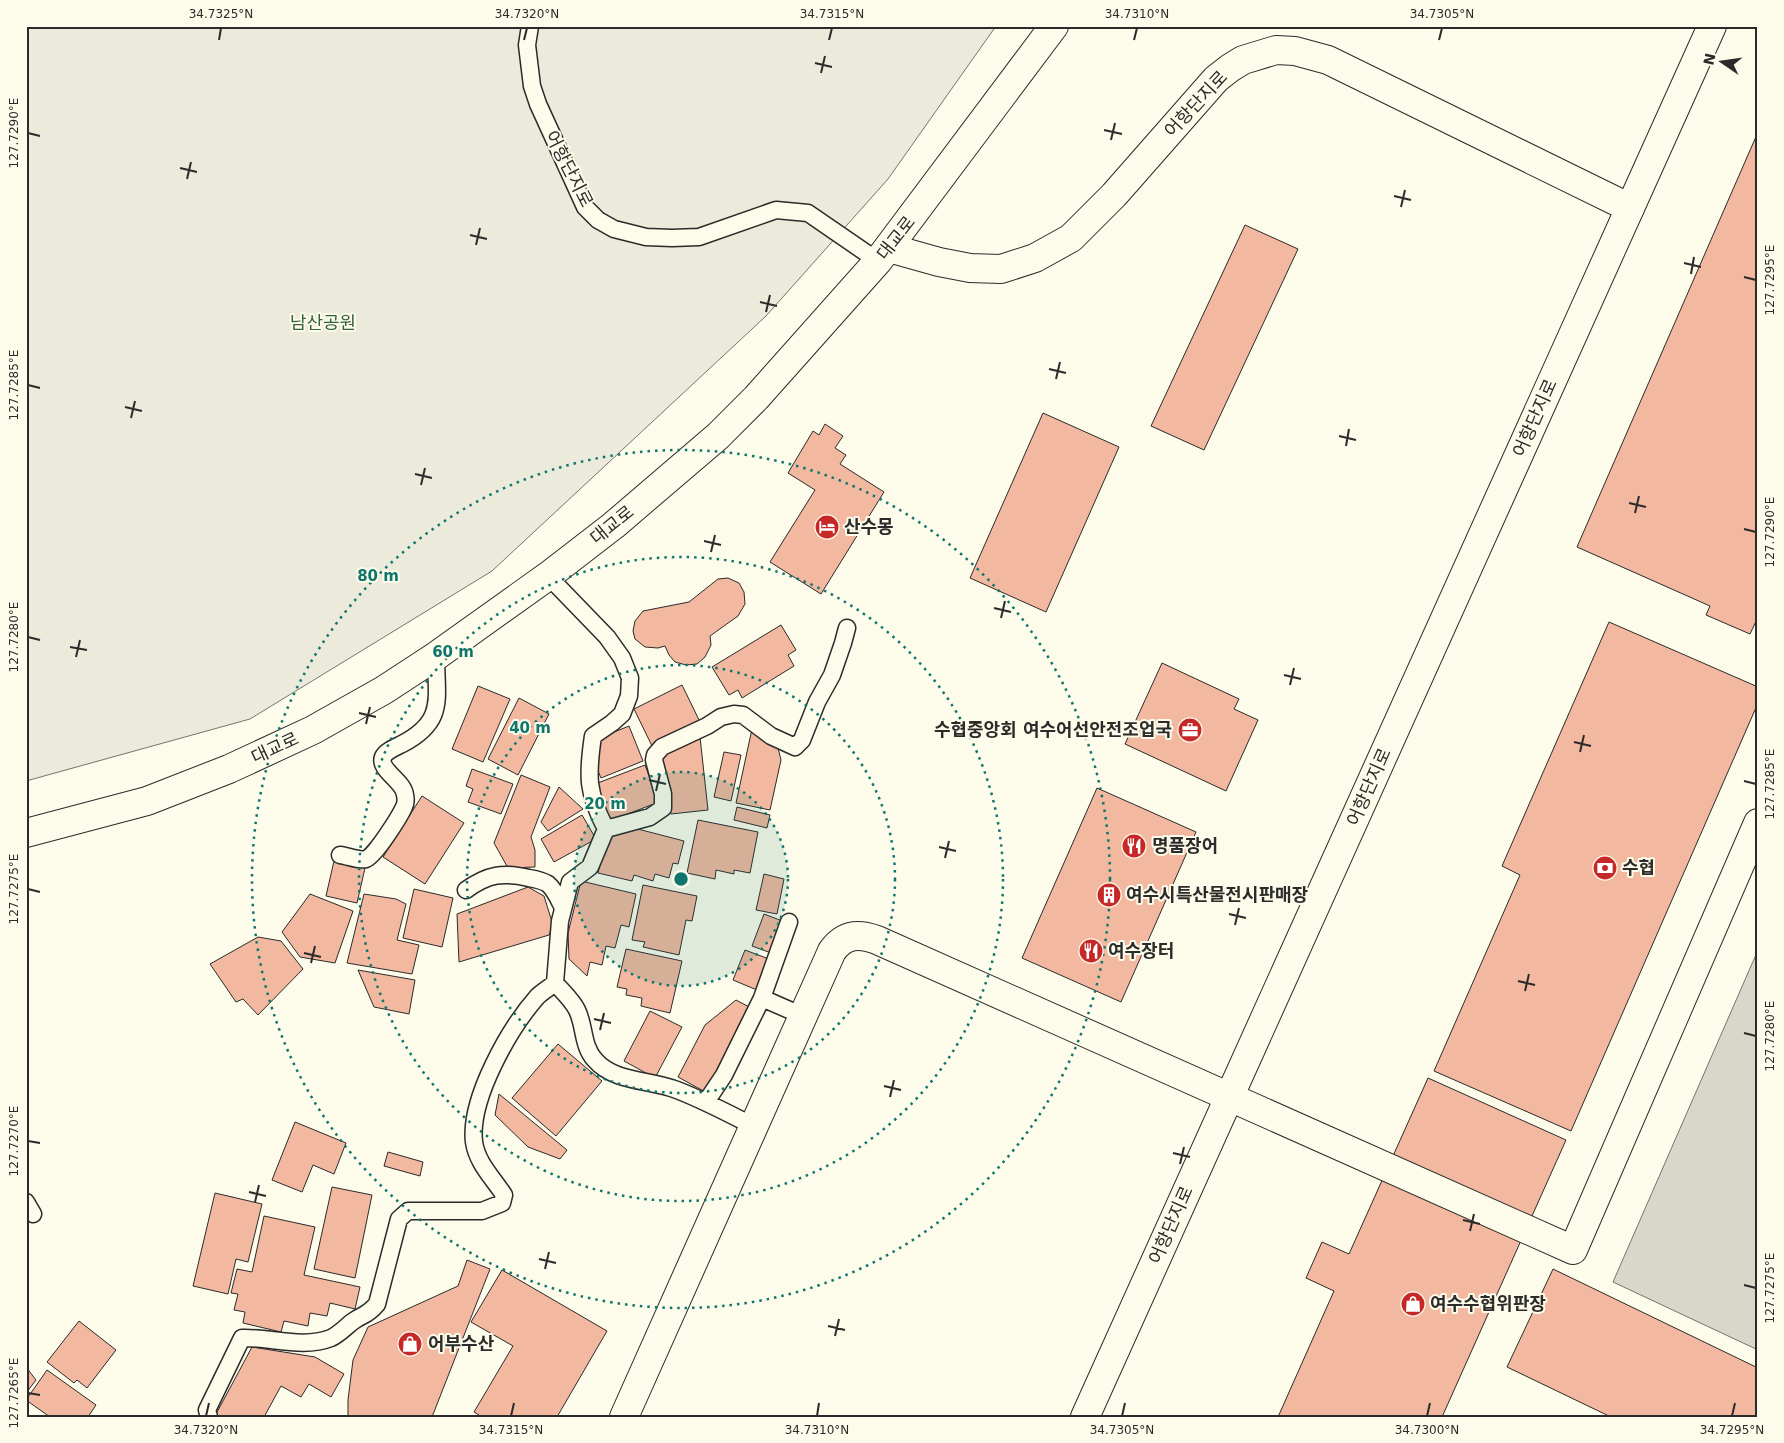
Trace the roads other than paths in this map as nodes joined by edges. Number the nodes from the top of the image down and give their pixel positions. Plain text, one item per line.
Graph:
1 (530, 26) edge
2 (1054, 26) edge
3 (1712, 26) edge
4 (1630, 208) junction
5 (884, 254) junction
6 (548, 576) junction
7 (847, 628) dead end
8 (436, 656) junction
9 (1758, 822) edge
10 (606, 829) junction
11 (26, 833) edge
12 (340, 855) dead end
13 (466, 890) dead end
14 (563, 908) junction
15 (789, 922) dead end
16 (555, 983) junction
17 (762, 998) junction
18 (803, 1016) junction
19 (1229, 1097) junction
20 (706, 1102) junction
21 (754, 1126) junction
22 (209, 1417) edge
23 (624, 1417) edge
24 (1085, 1417) edge

1 - 5 lane, 어항단지로
2 - 5 street, 대교로
3 - 4 street
4 - 5 street, 어항단지로
4 - 19 street, 어항단지로
5 - 6 street, 대교로
6 - 8 street, 대교로
6 - 10 lane
7 - 10 lane
8 - 11 street, 대교로
8 - 12 lane
9 - 19 street
10 - 14 lane
13 - 14 lane
14 - 16 lane
15 - 17 lane
16 - 20 lane
16 - 22 lane
17 - 18 lane
17 - 20 lane
18 - 19 street
18 - 21 street
19 - 24 street, 어항단지로
20 - 21 lane
21 - 23 street

